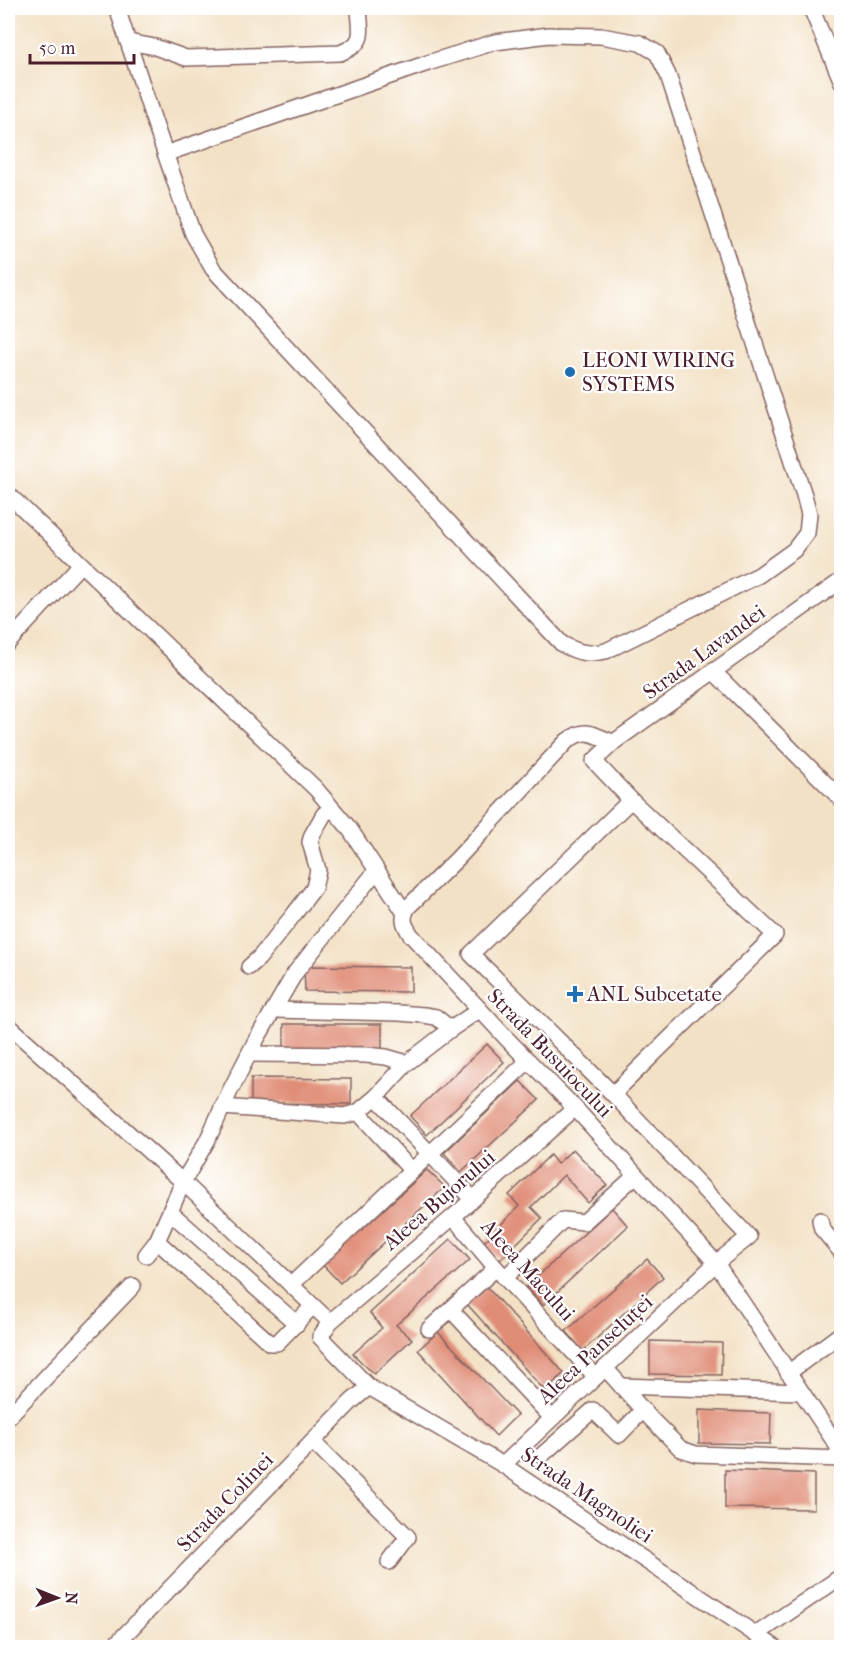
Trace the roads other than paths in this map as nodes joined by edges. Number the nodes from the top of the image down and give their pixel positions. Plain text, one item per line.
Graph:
1 (117, 8) edge
2 (359, 8) edge
3 (811, 8) edge
4 (128, 42) junction
5 (842, 82) edge
6 (165, 154) junction
7 (8, 494) edge
8 (81, 564) junction
9 (842, 580) edge
10 (8, 643) edge
11 (713, 671) junction
12 (614, 742) junction
13 (631, 800) junction
14 (842, 800) edge
15 (332, 809) junction
16 (376, 871) junction
17 (405, 913) junction
18 (249, 967) dead end
19 (274, 1010) junction
20 (479, 1010) junction
21 (8, 1025) edge
22 (451, 1029) junction
23 (249, 1054) junction
24 (528, 1061) junction
25 (407, 1063) junction
26 (613, 1094) junction
27 (376, 1097) junction
28 (222, 1107) junction
29 (575, 1108) junction
30 (358, 1112) junction
31 (430, 1154) junction
32 (412, 1172) junction
33 (635, 1176) junction
34 (183, 1182) junction
35 (473, 1199) junction
36 (170, 1212) junction
37 (453, 1217) junction
38 (820, 1220) dead end
39 (157, 1241) junction
40 (842, 1253) edge
41 (146, 1255) dead end
42 (716, 1263) junction
43 (501, 1273) junction
44 (291, 1285) junction
45 (134, 1286) dead end
46 (313, 1306) junction
47 (451, 1310) junction
48 (330, 1322) junction
49 (297, 1324) junction
50 (429, 1329) dead end
51 (842, 1333) edge
52 (601, 1373) junction
53 (788, 1373) junction
54 (621, 1386) junction
55 (369, 1387) junction
56 (801, 1392) junction
57 (643, 1410) junction
58 (8, 1417) edge
59 (552, 1418) junction
60 (313, 1442) junction
61 (842, 1453) edge
62 (542, 1455) dead end
63 (842, 1459) edge
64 (503, 1465) junction
65 (389, 1562) dead end
66 (842, 1576) edge
67 (757, 1634) junction
68 (112, 1647) edge
69 (776, 1647) edge

1 - 4 street
2 - 4 street
3 - 5 street
4 - 6 street
6 - 6 street
7 - 8 street, Strada Busuiocului
8 - 10 street
8 - 15 street, Strada Busuiocului
9 - 11 street, Strada Lavandei
11 - 12 street, Strada Lavandei
11 - 14 street
12 - 13 street, Strada Lavandei
12 - 17 street
13 - 26 street
13 - 26 street
15 - 16 street, Strada Busuiocului
15 - 18 street
16 - 17 street, Strada Busuiocului
16 - 19 street
17 - 20 street, Strada Busuiocului
19 - 22 street
19 - 23 street
20 - 22 street
20 - 24 street, Strada Busuiocului
21 - 34 street
22 - 25 street
23 - 25 street
23 - 28 street
24 - 29 street, Strada Busuiocului
24 - 31 street
25 - 27 street
26 - 42 street, Aleea Panseluței
27 - 30 street
27 - 31 street
28 - 30 street
28 - 34 street
29 - 33 street, Strada Busuiocului
29 - 35 street, Aleea Bujorului
30 - 32 street
31 - 32 street
31 - 35 street
32 - 44 street
33 - 42 street, Strada Busuiocului
33 - 43 street
34 - 36 street
34 - 44 street
35 - 37 street, Aleea Bujorului
36 - 39 street
36 - 49 street
37 - 43 street, Aleea Macului
37 - 48 street, Aleea Bujorului
38 - 40 street
39 - 41 street
39 - 49 street
42 - 52 street, Aleea Panseluței
42 - 53 street, Strada Busuiocului
43 - 47 street
43 - 52 street, Aleea Macului
44 - 46 street
45 - 58 street
46 - 48 street
46 - 49 street
47 - 50 street
47 - 59 street
48 - 55 street, Strada Magnoliei
51 - 53 street
52 - 54 street, Aleea Macului
52 - 59 street, Aleea Panseluței
53 - 56 street, Strada Busuiocului
54 - 56 street
54 - 57 street, Aleea Macului
55 - 60 street, Strada Colinei
55 - 64 street, Strada Magnoliei
56 - 61 street, Strada Busuiocului
57 - 62 street
57 - 63 street, Aleea Macului
59 - 64 street, Aleea Panseluței
60 - 65 street
60 - 68 street, Strada Colinei
64 - 67 street, Strada Magnoliei
66 - 67 street
67 - 69 street, Strada Magnoliei

